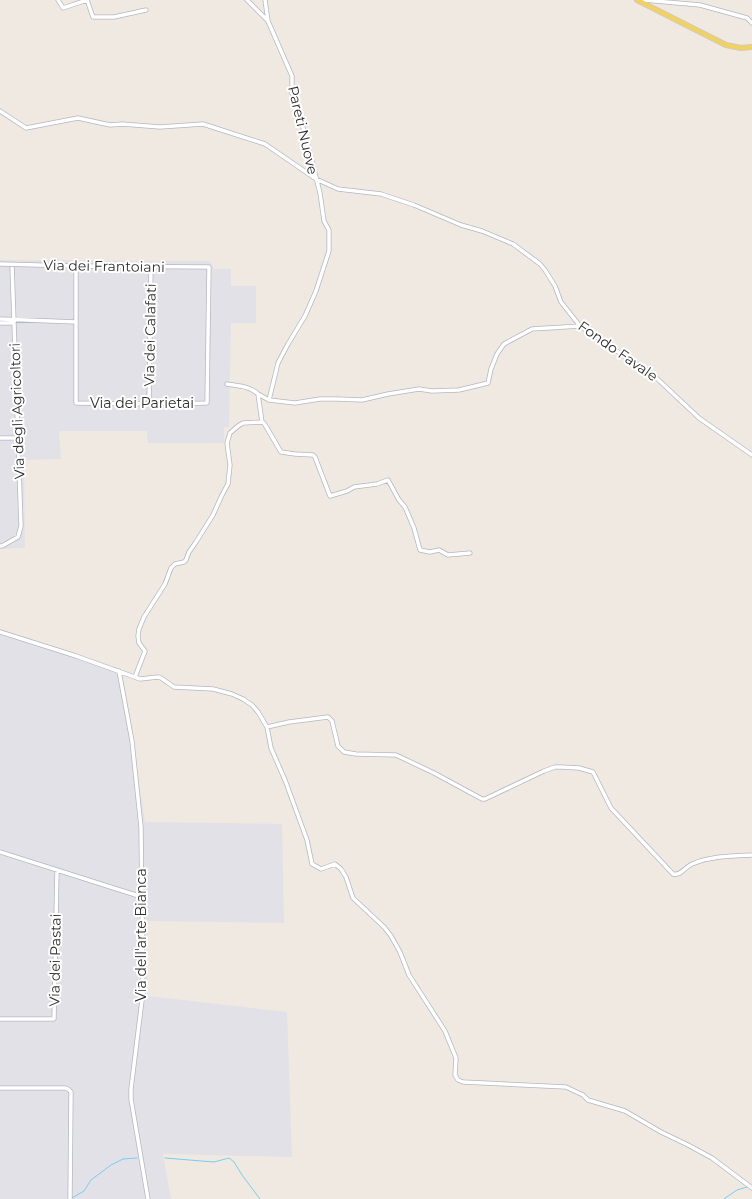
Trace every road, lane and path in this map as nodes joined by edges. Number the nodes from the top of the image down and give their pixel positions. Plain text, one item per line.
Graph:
1 (58, 0) edge
2 (247, 0) edge
3 (265, 0) edge
4 (637, 0) edge
5 (644, 0) edge
6 (146, 10) dead end
7 (268, 21) junction
8 (752, 24) edge
9 (752, 47) edge
10 (0, 111) edge
11 (316, 179) junction
12 (0, 264) edge
13 (12, 264) junction
14 (76, 266) junction
15 (151, 267) junction
16 (0, 319) edge
17 (14, 321) junction
18 (76, 322) junction
19 (0, 323) edge
20 (580, 326) junction
21 (227, 384) dead end
22 (258, 394) junction
23 (269, 400) junction
24 (207, 403) joint
25 (149, 404) junction
26 (262, 422) junction
27 (0, 438) edge
28 (18, 438) junction
29 (752, 455) edge
30 (0, 546) edge
31 (470, 553) dead end
32 (0, 632) edge
33 (119, 671) junction
34 (135, 677) junction
35 (267, 727) junction
36 (0, 852) edge
37 (752, 855) edge
38 (57, 870) junction
39 (142, 897) junction
40 (0, 1019) edge
41 (0, 1088) edge
42 (752, 1188) edge
43 (70, 1199) edge
44 (148, 1199) edge

1 - 6 street
2 - 7 street, Pareti Nuove
3 - 7 street
4 - 9 main road
5 - 8 street
7 - 11 street, Pareti Nuove
10 - 11 street, Pareti Nuove
11 - 20 street, Fondo Favale
11 - 23 street
12 - 13 street, Via dei Frantoiani
13 - 14 street, Via dei Frantoiani
13 - 17 street, Via degli Agricoltori
14 - 15 street, Via dei Frantoiani
14 - 18 street
15 - 24 street, Via dei Frantoiani
15 - 25 street, Via dei Calafati
16 - 17 street
17 - 18 street
17 - 19 street
17 - 28 street, Via degli Agricoltori
18 - 25 street, Via dei Parietai
20 - 23 street
20 - 29 street, Fondo Favale
21 - 22 street
22 - 23 street
22 - 26 street
24 - 25 street, Via dei Parietai
26 - 31 street
26 - 34 street
27 - 28 street
28 - 30 street, Via degli Agricoltori
32 - 33 street
33 - 34 street
33 - 39 street, Via dell'arte Bianca
34 - 35 street
35 - 37 street
35 - 42 street
36 - 38 street
38 - 39 street
38 - 40 street, Via dei Pastai
39 - 44 street, Via dell'arte Bianca
41 - 43 street

